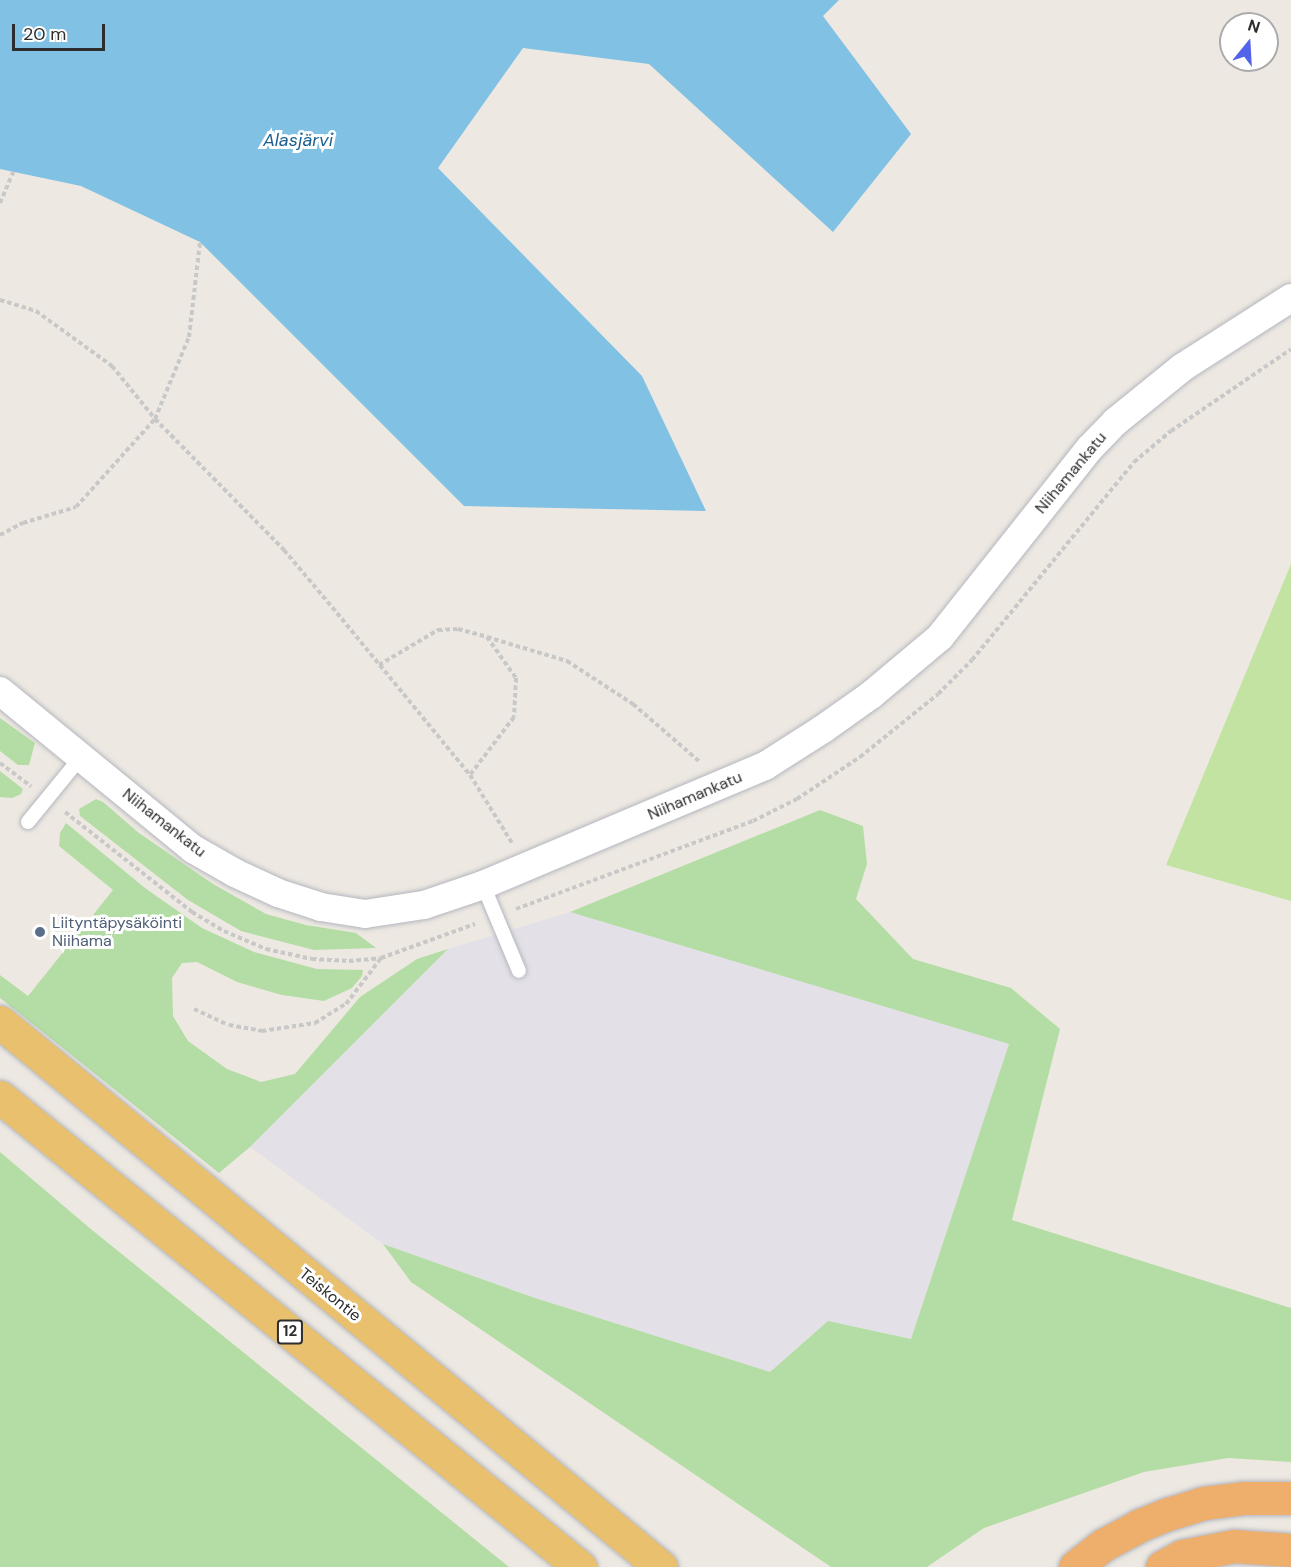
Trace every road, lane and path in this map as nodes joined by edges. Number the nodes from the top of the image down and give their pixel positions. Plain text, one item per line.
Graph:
1 (13, 172) dead end
2 (0, 202) edge
3 (200, 242) dead end
4 (1291, 298) edge
5 (0, 300) edge
6 (1291, 349) edge
7 (155, 419) junction
8 (0, 535) edge
9 (487, 637) junction
10 (379, 665) junction
11 (0, 691) edge
12 (81, 756) junction
13 (0, 763) edge
14 (470, 775) junction
15 (724, 783) junction
16 (48, 798) junction
17 (28, 822) dead end
18 (527, 866) junction
19 (483, 885) junction
20 (496, 916) junction
21 (381, 958) junction
22 (519, 971) dead end
23 (194, 1009) dead end
24 (0, 1022) edge
25 (0, 1097) edge
26 (1291, 1498) edge
27 (1291, 1550) edge
28 (580, 1567) edge
29 (661, 1567) edge
30 (1075, 1567) edge
31 (1162, 1567) edge

1 - 2 path
3 - 7 path
4 - 15 street, Niihamankatu
5 - 7 path
6 - 20 path
7 - 8 path
7 - 10 path
9 - 10 path
9 - 14 path
9 - 15 path
10 - 14 path
11 - 12 street, Niihamankatu
12 - 16 lane
12 - 19 street, Niihamankatu
13 - 16 path
14 - 18 path
15 - 18 street, Niihamankatu
16 - 17 lane
16 - 21 path
18 - 19 street, Niihamankatu
19 - 20 lane
20 - 21 path
20 - 22 lane
21 - 23 path
24 - 29 highway, Teiskontie
25 - 28 highway, 12
26 - 30 highway
27 - 31 highway

